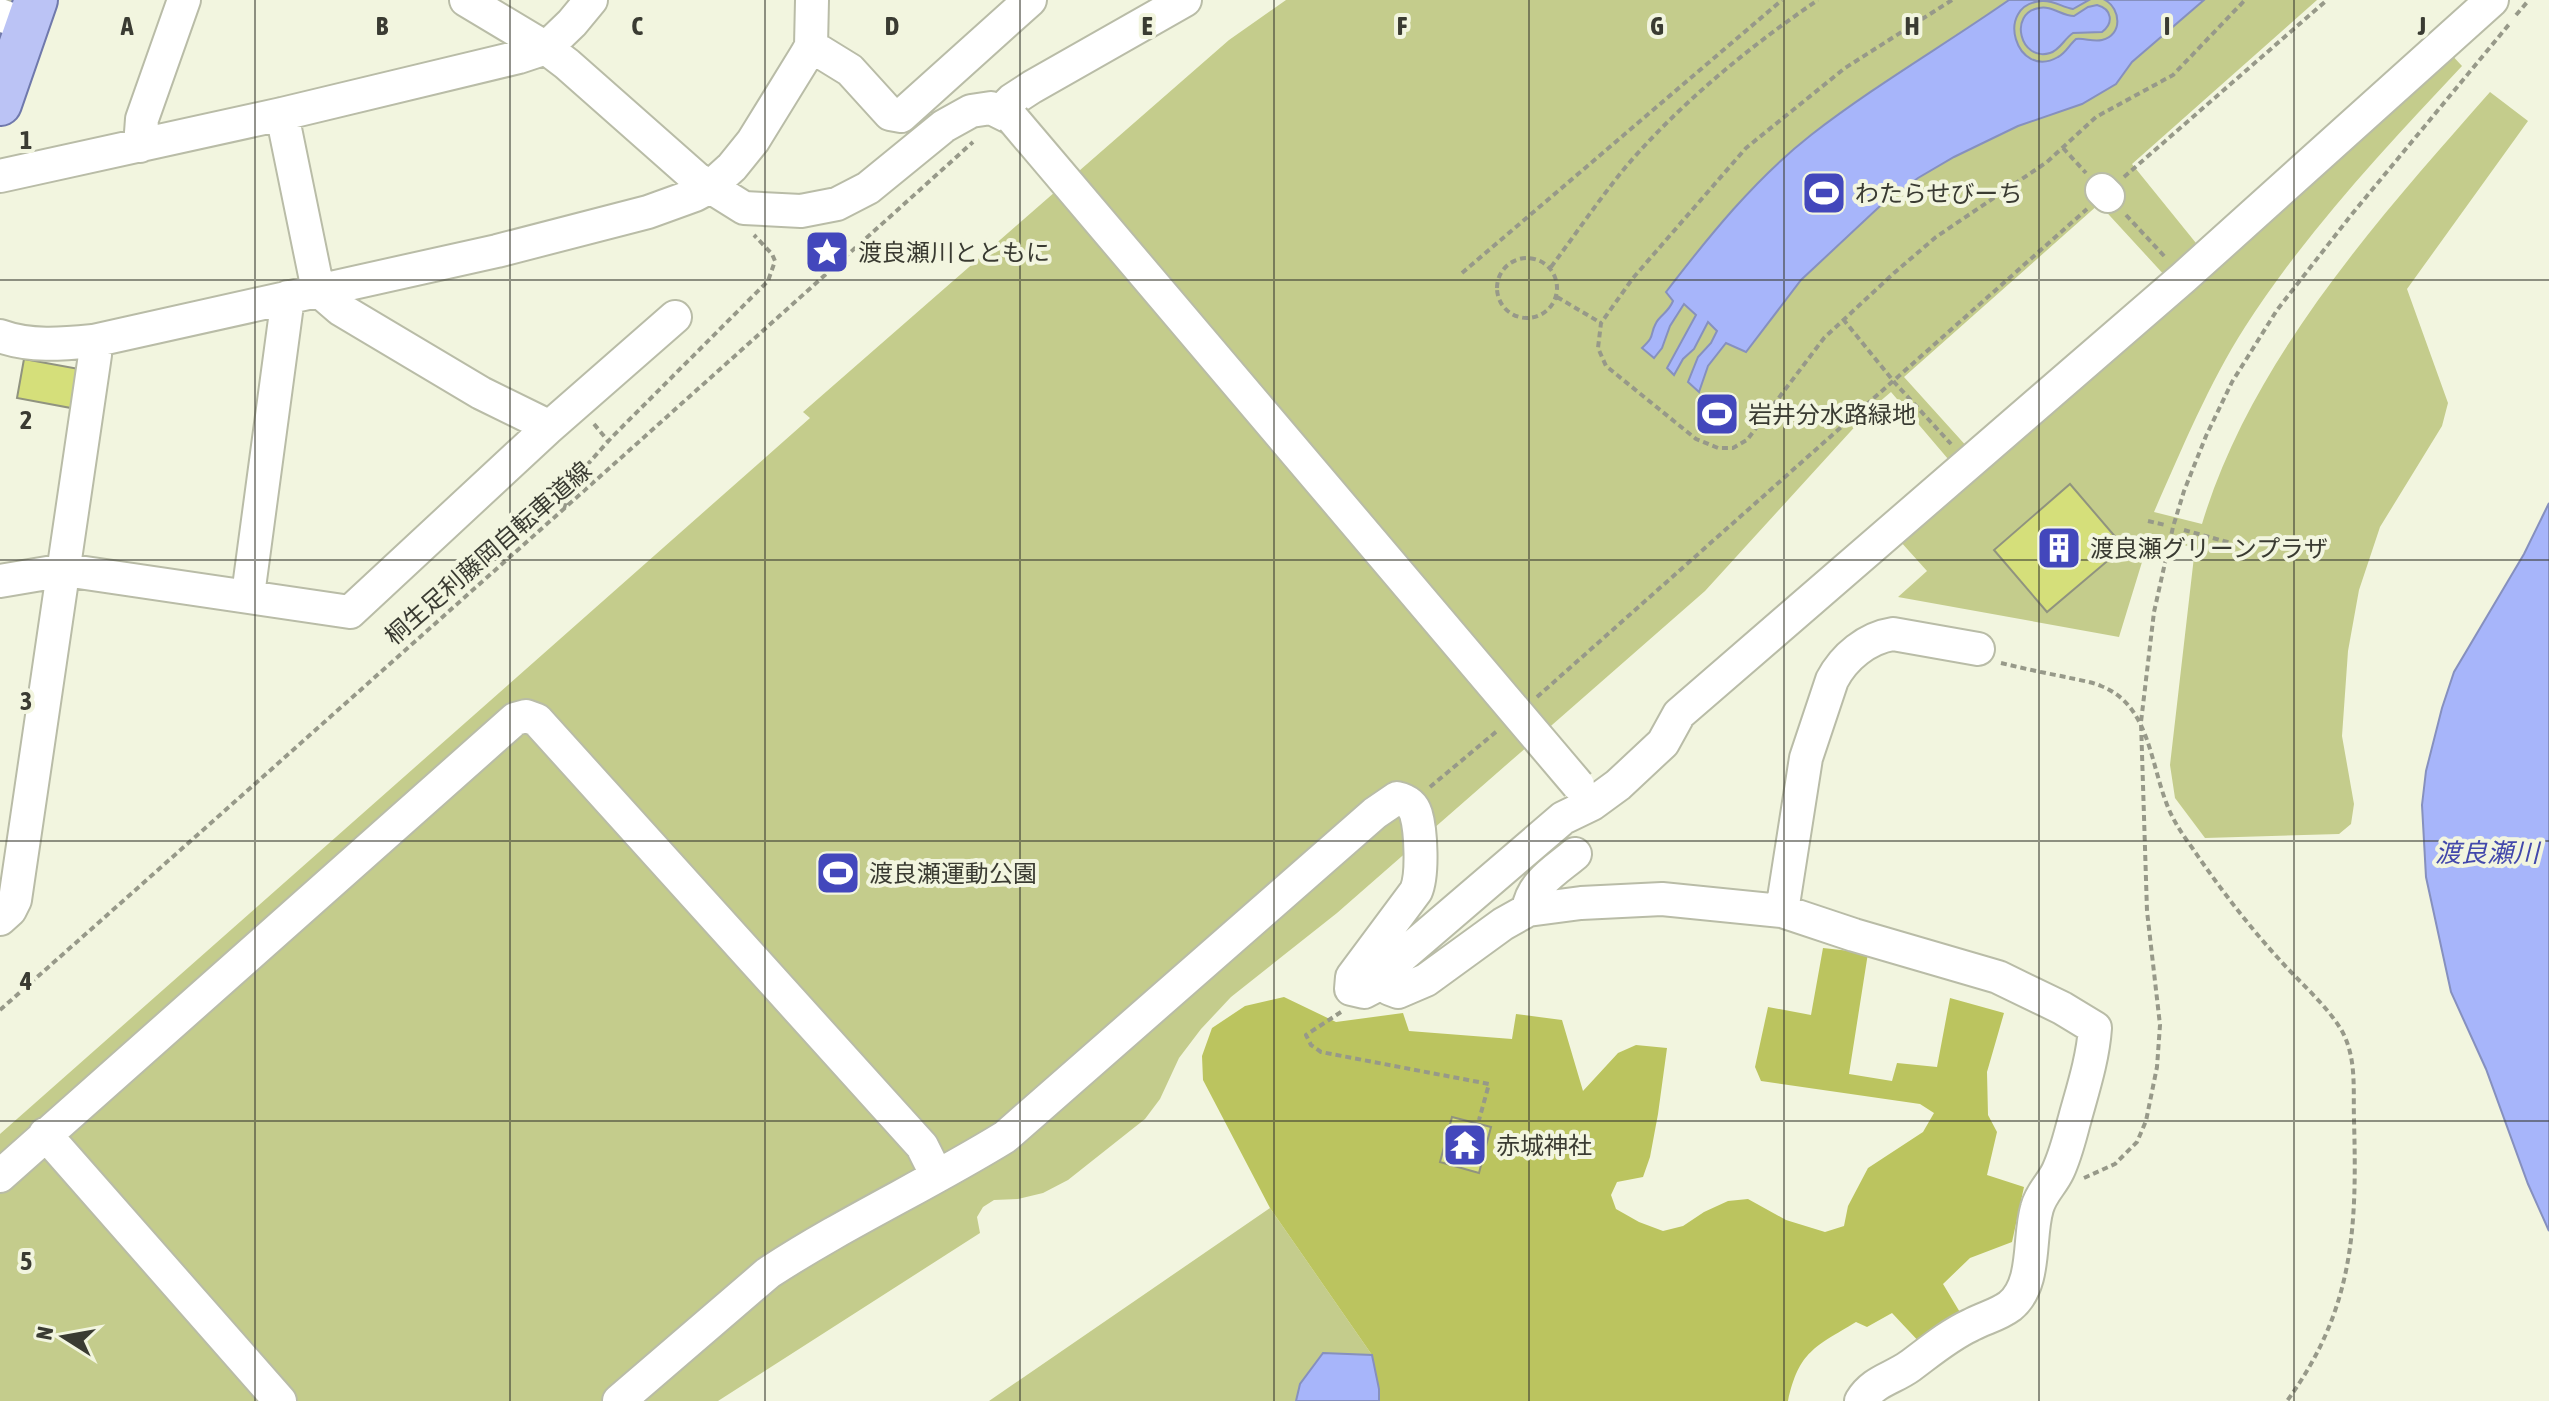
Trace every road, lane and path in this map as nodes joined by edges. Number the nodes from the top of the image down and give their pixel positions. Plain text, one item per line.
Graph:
1 (184, 0) edge
2 (466, 0) edge
3 (591, 0) edge
4 (812, 0) edge
5 (1030, 0) edge
6 (1185, 0) edge
7 (1782, 0) edge
8 (1818, 0) edge
9 (1952, 0) edge
10 (2245, 0) edge
11 (2327, 0) edge
12 (2492, 0) edge
13 (2529, 0) edge
14 (21, 13) edge
15 (811, 46) junction
16 (546, 48) junction
17 (0, 104) edge
18 (282, 114) junction
19 (1007, 115) junction
20 (978, 138) dead end
21 (140, 146) junction
22 (0, 176) edge
23 (710, 187) junction
24 (2105, 193) junction
25 (752, 233) dead end
26 (2166, 259) dead end
27 (1551, 267) junction
28 (1462, 273) dead end
29 (303, 293) junction
30 (1557, 297) junction
31 (675, 317) dead end
32 (1843, 319) junction
33 (1601, 323) junction
34 (0, 336) edge
35 (93, 341) junction
36 (1893, 380) junction
37 (547, 429) junction
38 (1952, 446) dead end
39 (563, 511) junction
40 (2148, 521) dead end
41 (2165, 525) dead end
42 (2184, 530) dead end
43 (2231, 543) dead end
44 (65, 570) junction
45 (0, 581) edge
46 (248, 595) junction
47 (1978, 649) joint
48 (1530, 703) dead end
49 (2141, 722) junction
50 (1506, 724) dead end
51 (1585, 794) junction
52 (1407, 801) junction
53 (1575, 854) dead end
54 (1528, 910) junction
55 (1782, 911) junction
56 (0, 919) edge
57 (1375, 987) junction
58 (0, 1010) edge
59 (1479, 1120) dead end
60 (45, 1134) junction
61 (0, 1176) edge
62 (937, 1176) junction
63 (2054, 1180) junction
64 (280, 1401) edge
65 (619, 1401) edge
66 (1861, 1401) edge
67 (2287, 1401) edge

1 - 21 street
2 - 16 street
3 - 16 street
4 - 15 street
5 - 15 street
6 - 19 street
7 - 28 path
8 - 27 path
9 - 33 path
10 - 32 path
11 - 24 path
12 - 51 street
13 - 49 path
14 - 17 main road
15 - 23 street
16 - 18 street
16 - 23 street
18 - 21 street
18 - 29 street
19 - 23 street
19 - 51 street, bridge
20 - 39 path, 桐生足利藤岡自転車道線
21 - 22 street
23 - 29 street
24 - 26 path
24 - 36 path
25 - 39 path
27 - 30 path
27 - 30 path
29 - 35 street
29 - 37 street
29 - 46 street
30 - 33 path
31 - 37 street
32 - 33 path
32 - 36 path
34 - 35 street
35 - 44 street
36 - 38 path
36 - 48 path
37 - 46 street
39 - 58 path, 桐生足利藤岡自転車道線
40 - 41 path
42 - 43 path
44 - 45 street
44 - 46 street
44 - 56 street
47 - 49 path
47 - 55 street
49 - 63 path
49 - 67 path
50 - 52 path
51 - 57 street
52 - 57 street
52 - 62 street
53 - 54 street
54 - 55 street
54 - 57 street
55 - 63 street
57 - 59 path
60 - 61 street
60 - 62 street
60 - 64 street
62 - 65 street
63 - 66 street

